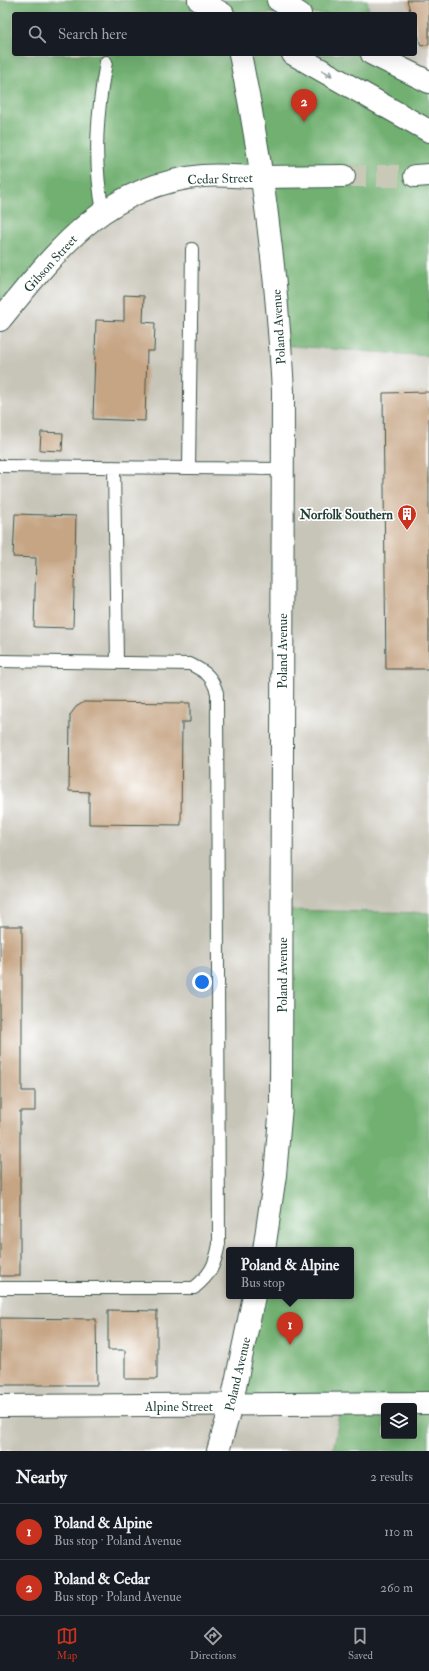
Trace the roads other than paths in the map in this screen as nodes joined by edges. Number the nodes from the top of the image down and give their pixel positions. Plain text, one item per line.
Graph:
1 (199, 0) edge
2 (222, 0) edge
3 (278, 0) edge
4 (220, 12) edge
5 (226, 12) edge
6 (297, 12) edge
7 (240, 56) edge
8 (297, 56) edge
9 (376, 56) edge
10 (106, 62) dead end
11 (429, 82) edge
12 (429, 131) edge
13 (344, 176) tunnel mouth
14 (260, 177) junction
15 (104, 211) junction
16 (192, 250) dead end
17 (0, 320) edge
18 (0, 466) edge
19 (114, 467) junction
20 (189, 468) junction
21 (283, 469) junction
22 (0, 660) edge
23 (117, 662) junction
24 (264, 1247) edge
25 (0, 1288) edge
26 (253, 1299) edge
27 (429, 1403) edge
28 (0, 1406) edge
29 (231, 1406) junction
30 (218, 1451) edge

1 - 4 main road
2 - 5 main road
3 - 6 main road
7 - 14 main road, Poland Avenue
8 -> 12 main road
9 - 11 main road
10 - 15 lane
13 - 14 main road, Cedar Street
14 - 15 main road, Cedar Street
14 - 21 main road, Poland Avenue
15 - 17 main road, Gibson Street
16 - 20 lane
18 - 19 lane
19 - 20 lane
19 - 23 lane
20 - 21 lane
21 - 24 main road, Poland Avenue
22 - 23 lane
23 - 25 lane
26 - 29 main road, Poland Avenue
27 - 29 main road, Alpine Street
28 - 29 main road, Alpine Street
29 - 30 main road, Poland Avenue

